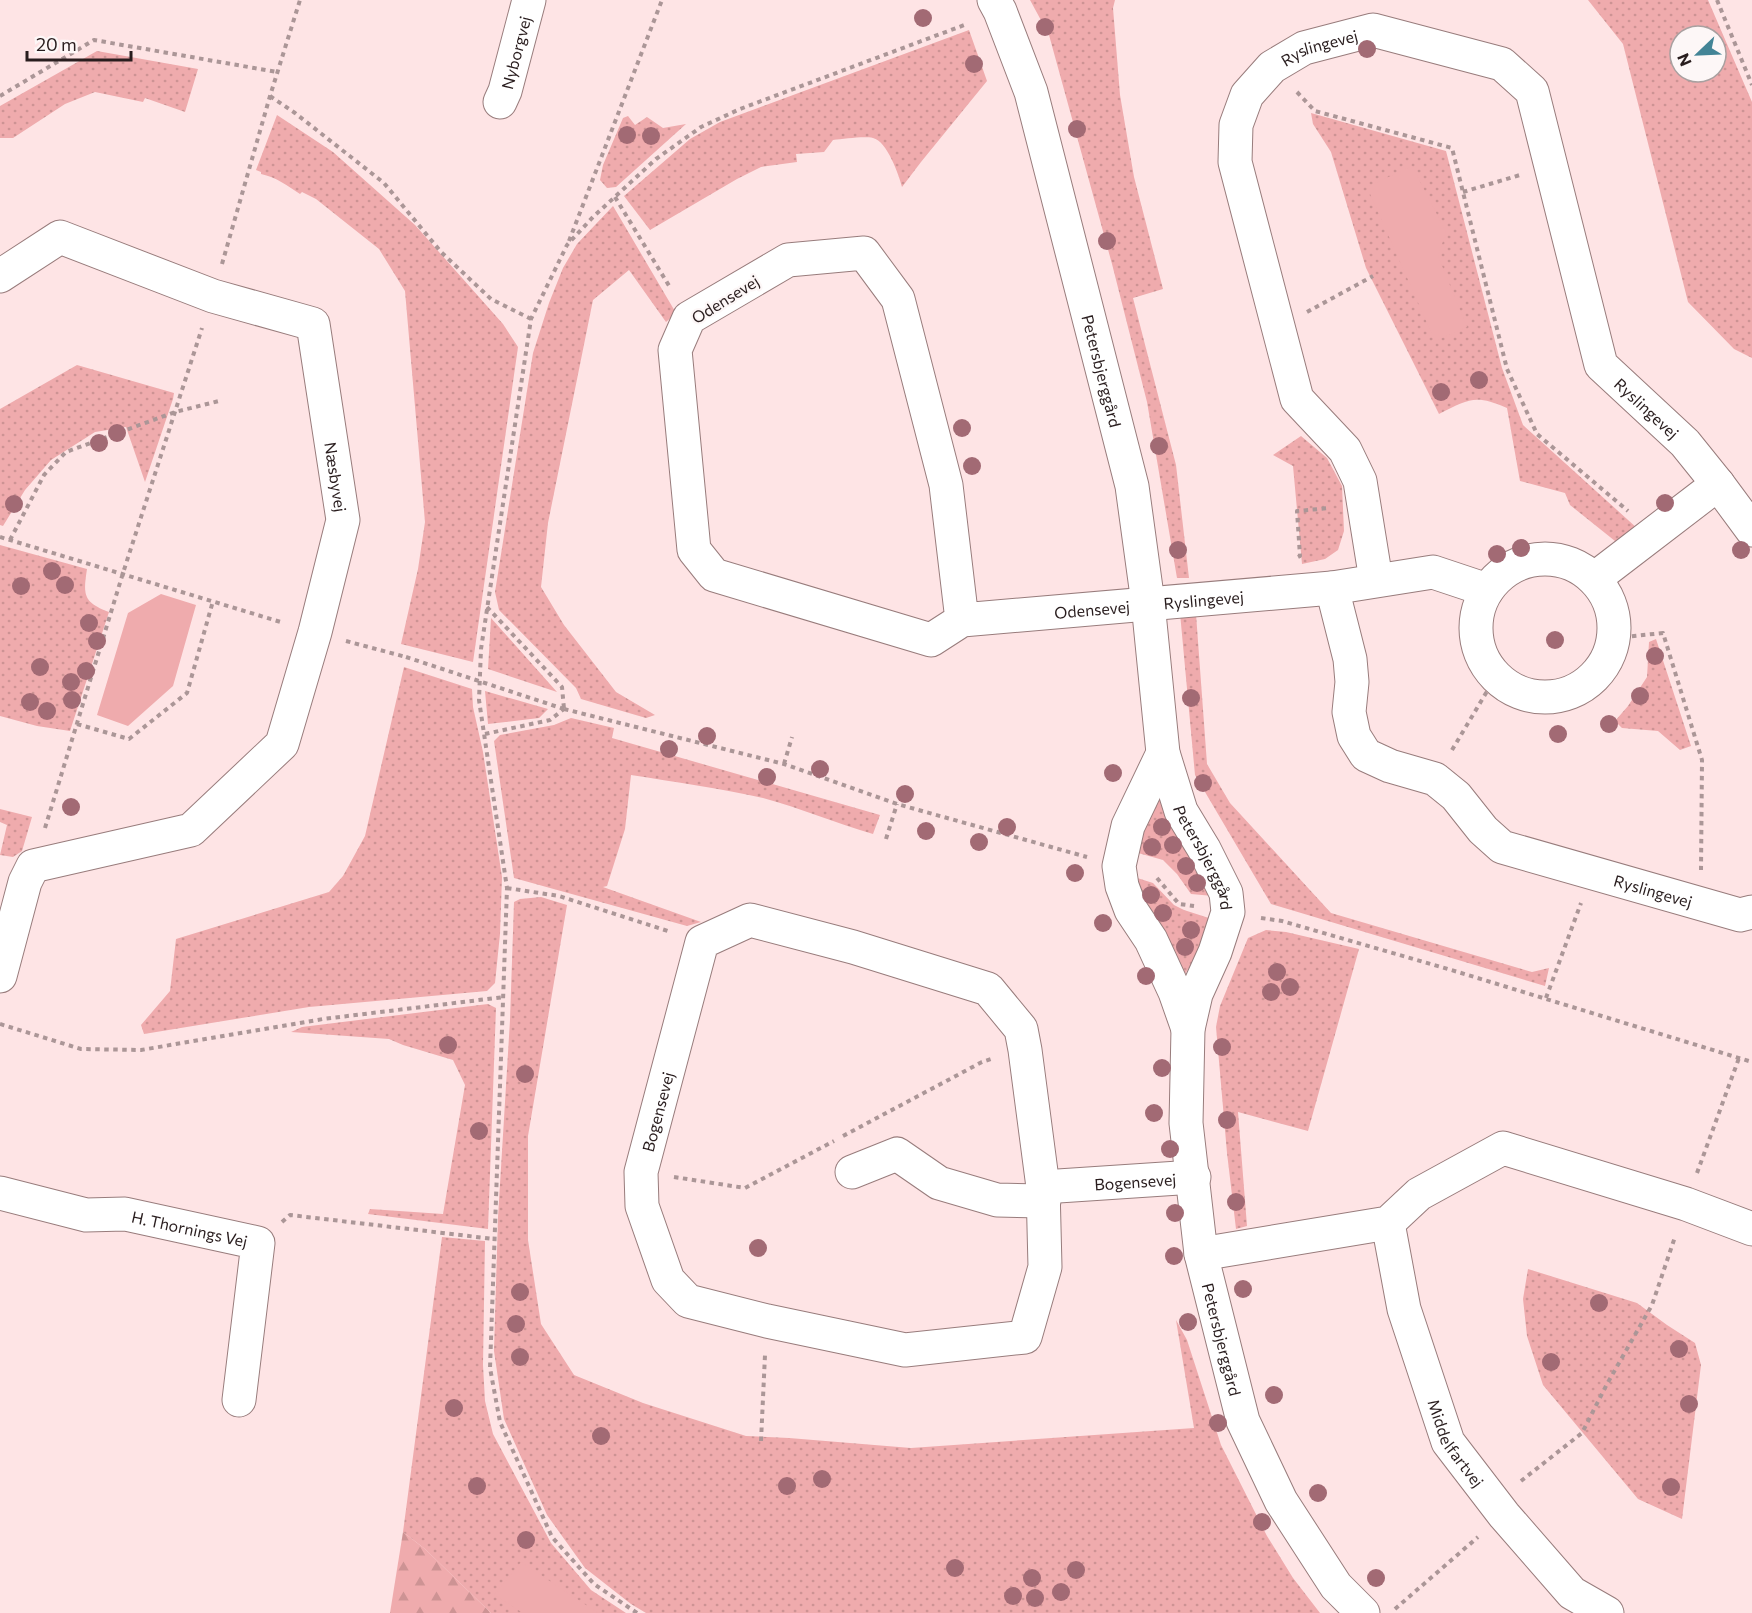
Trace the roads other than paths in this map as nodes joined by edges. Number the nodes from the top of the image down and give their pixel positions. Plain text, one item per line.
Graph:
1 (529, 0) edge
2 (997, 5) edge
3 (500, 102) dead end
4 (0, 276) edge
5 (1718, 484) junction
6 (1752, 530) edge
7 (1594, 579) junction
8 (1376, 580) junction
9 (1332, 588) junction
10 (1488, 590) junction
11 (1148, 603) junction
12 (962, 620) junction
13 (1163, 753) junction
14 (1752, 912) edge
15 (0, 976) edge
16 (1188, 1029) junction
17 (852, 1172) dead end
18 (1194, 1177) junction
19 (0, 1193) edge
20 (1043, 1194) junction
21 (1388, 1223) junction
22 (1752, 1229) edge
23 (1201, 1254) junction
24 (239, 1400) dead end
25 (1363, 1613) edge
26 (1607, 1613) edge

1 - 3 street, Nyborgvej
2 - 11 street, Petersbjerggård
4 - 15 street, Næsbyvej
5 - 6 street, Ryslingevej
5 - 7 street
5 - 8 street, Ryslingevej
7 - 10 street
7 - 10 street
8 - 9 street, Ryslingevej
8 - 10 street, Ryslingevej
9 - 11 street, Ryslingevej
9 - 14 street, Ryslingevej
11 - 12 street, Odensevej
11 - 13 street, Petersbjerggård
12 - 12 street, Odensevej
13 - 16 street, Petersbjerggård
13 - 16 street, Petersbjerggård
16 - 18 street, Petersbjerggård
17 - 20 street, Bogensevej
18 - 20 street, Bogensevej
18 - 23 street, Petersbjerggård
19 - 24 street, H. Thornings Vej
20 - 20 street, Bogensevej
21 - 22 street
21 - 23 street
21 - 26 street, Middelfartvej
23 - 25 street, Petersbjerggård

